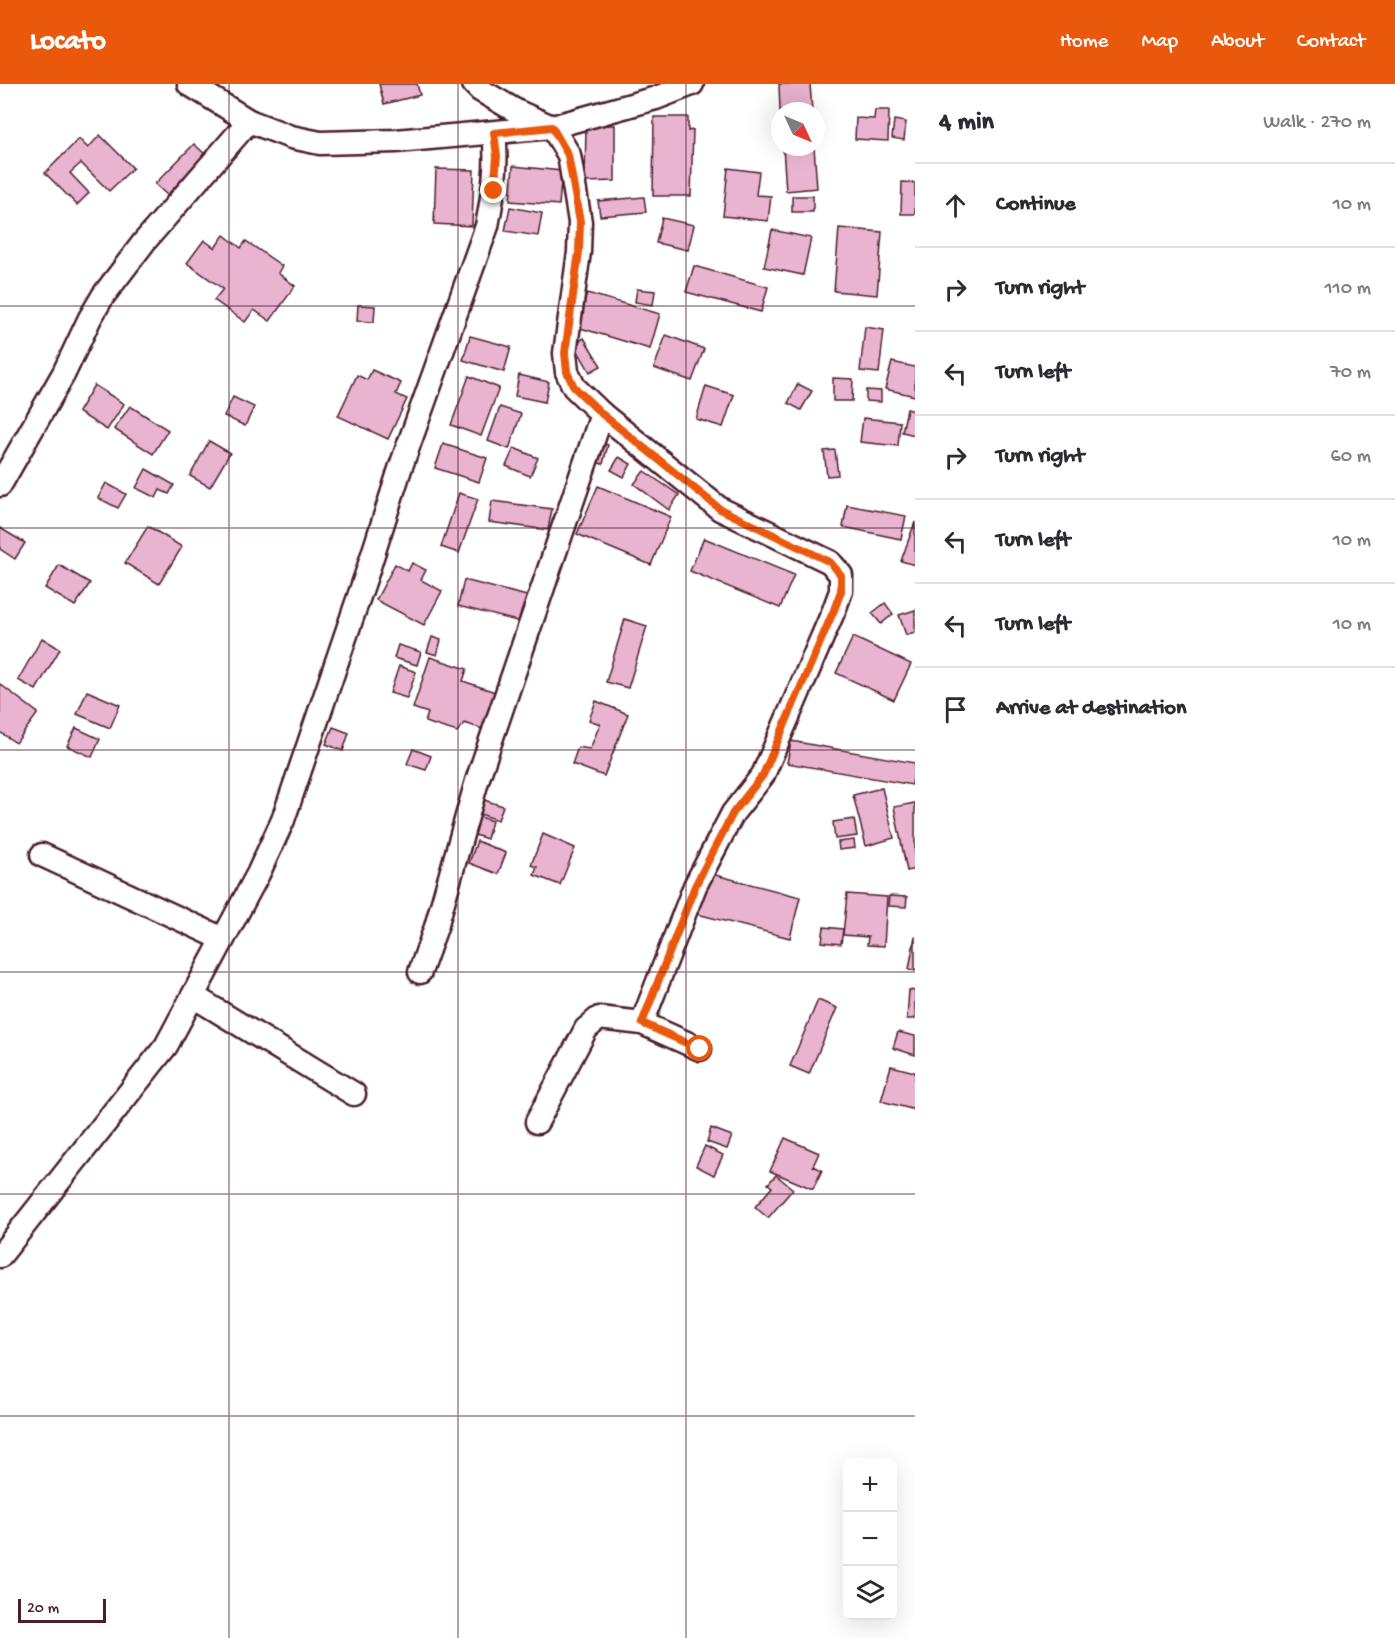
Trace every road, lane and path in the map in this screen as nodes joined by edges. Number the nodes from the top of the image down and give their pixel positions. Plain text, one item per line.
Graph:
1 (189, 84) edge
2 (474, 84) edge
3 (692, 84) edge
4 (249, 121) junction
5 (552, 127) junction
6 (494, 133) junction
7 (602, 414) junction
8 (0, 485) edge
9 (42, 855) dead end
10 (223, 939) junction
11 (420, 972) dead end
12 (194, 996) junction
13 (642, 1023) junction
14 (700, 1049) dead end
15 (354, 1094) dead end
16 (537, 1122) dead end
17 (0, 1256) edge

1 - 4 street
2 - 5 street
3 - 5 street
4 - 6 street
4 - 8 street
5 - 6 street
5 - 7 street
6 - 10 street
7 - 11 street
7 - 13 street
9 - 10 street
10 - 12 street
12 - 15 street
12 - 17 street
13 - 14 street
13 - 16 street

